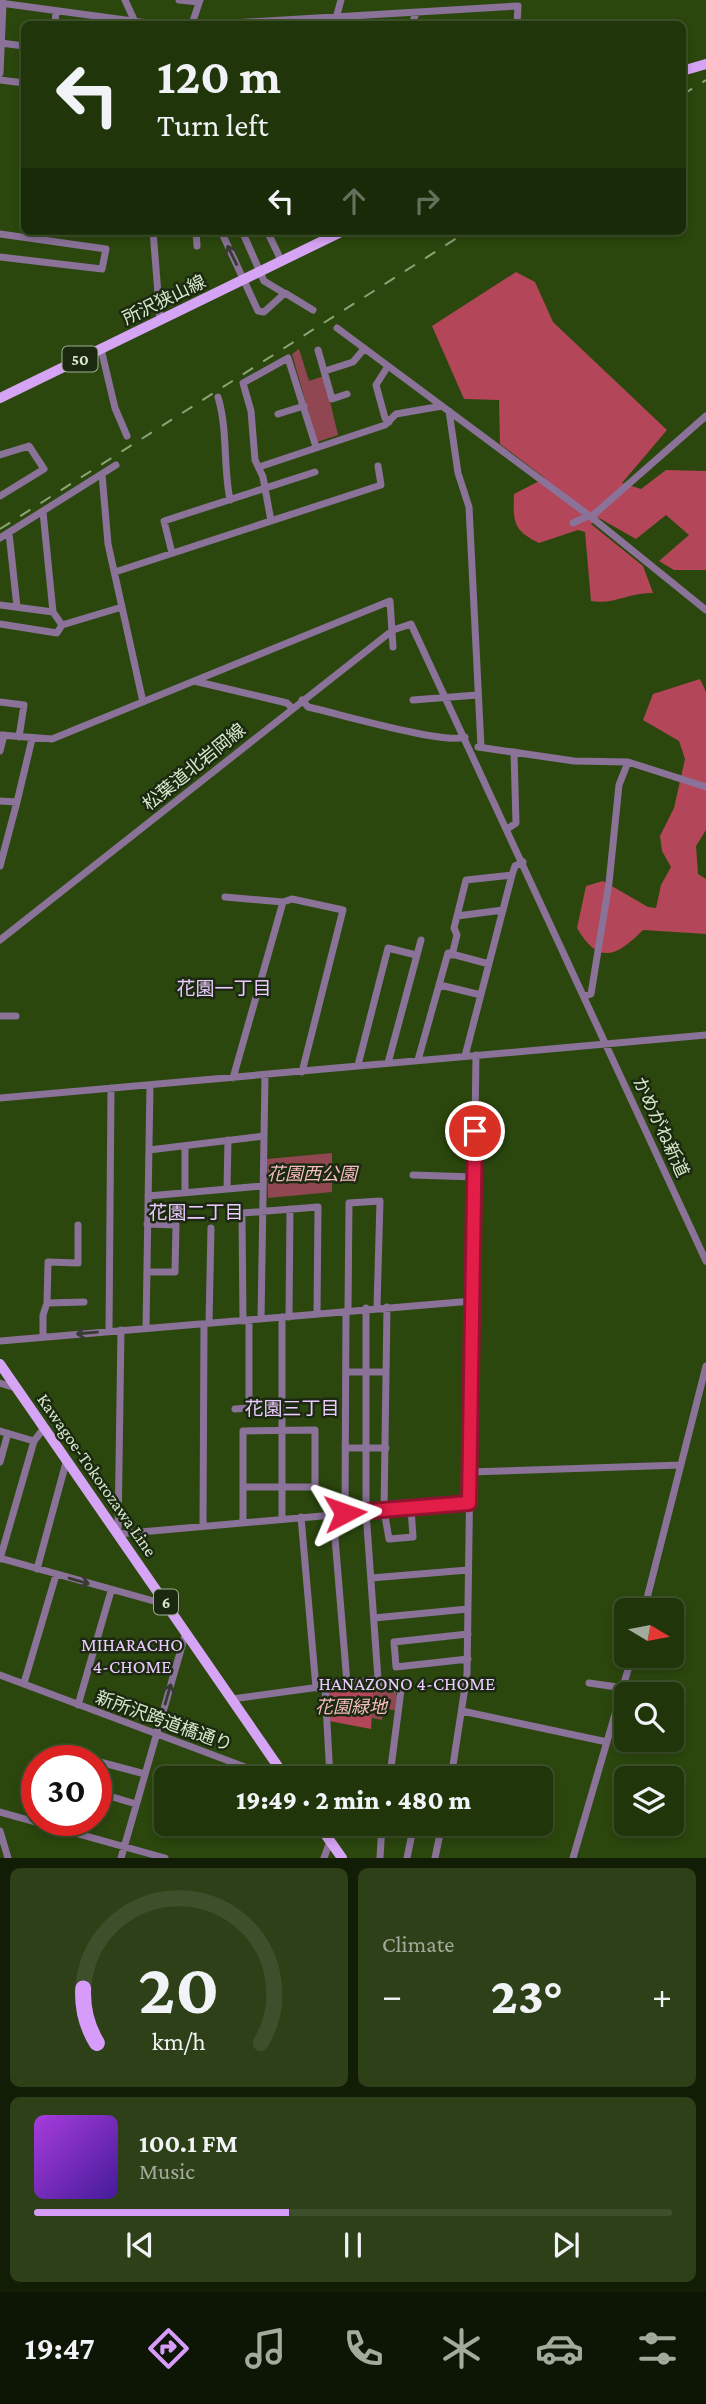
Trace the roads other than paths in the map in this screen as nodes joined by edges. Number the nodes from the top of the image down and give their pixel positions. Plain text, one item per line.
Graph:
1 (45, 0) edge
2 (125, 0) edge
3 (179, 0) edge
4 (341, 0) edge
5 (200, 1) edge
6 (1, 3) edge
7 (512, 3) edge
8 (44, 9) junction
9 (56, 11) junction
10 (416, 13) junction
11 (336, 18) junction
12 (55, 21) edge
13 (99, 21) edge
14 (135, 21) edge
15 (193, 21) edge
16 (289, 21) edge
17 (413, 21) edge
18 (517, 21) edge
19 (1, 43) edge
20 (21, 46) edge
21 (0, 55) edge
22 (705, 63) edge
23 (686, 70) edge
24 (0, 73) edge
25 (0, 80) edge
26 (21, 83) edge
27 (0, 234) edge
28 (153, 235) edge
29 (197, 235) edge
30 (223, 235) edge
31 (244, 235) edge
32 (269, 235) edge
33 (334, 235) edge
34 (197, 246) dead end
35 (0, 257) edge
36 (281, 260) junction
37 (260, 270) junction
38 (243, 278) junction
39 (284, 293) junction
40 (313, 310) dead end
41 (160, 319) junction
42 (337, 328) dead end
43 (102, 349) junction
44 (364, 349) junction
45 (318, 350) dead end
46 (388, 366) junction
47 (324, 371) junction
48 (347, 394) dead end
49 (218, 397) dead end
50 (0, 398) edge
51 (304, 406) junction
52 (446, 409) junction
53 (278, 414) dead end
54 (706, 416) edge
55 (389, 422) junction
56 (127, 436) dead end
57 (316, 447) junction
58 (0, 455) edge
59 (116, 465) dead end
60 (378, 466) dead end
61 (259, 467) junction
62 (315, 472) dead end
63 (102, 474) junction
64 (266, 489) junction
65 (0, 496) edge
66 (230, 500) junction
67 (43, 512) junction
68 (589, 517) junction
69 (271, 521) junction
70 (573, 523) dead end
71 (9, 533) junction
72 (0, 538) edge
73 (172, 553) junction
74 (115, 572) junction
75 (0, 605) edge
76 (17, 607) junction
77 (122, 607) junction
78 (706, 610) edge
79 (53, 612) junction
80 (0, 624) edge
81 (411, 624) joint
82 (62, 625) junction
83 (393, 630) junction
84 (393, 647) dead end
85 (194, 681) junction
86 (477, 695) junction
87 (446, 697) junction
88 (302, 700) junction
89 (413, 700) dead end
90 (0, 702) edge
91 (143, 702) junction
92 (292, 708) junction
93 (2, 735) edge
94 (19, 737) junction
95 (465, 737) junction
96 (32, 739) junction
97 (481, 747) junction
98 (471, 750) junction
99 (0, 751) edge
100 (514, 752) junction
101 (628, 762) junction
102 (706, 787) edge
103 (0, 801) edge
104 (17, 802) junction
105 (507, 829) junction
106 (523, 862) junction
107 (0, 866) edge
108 (512, 875) junction
109 (225, 897) dead end
110 (282, 902) junction
111 (503, 910) junction
112 (457, 916) junction
113 (0, 940) edge
114 (421, 940) dead end
115 (416, 955) junction
116 (452, 955) junction
117 (489, 964) junction
118 (182, 984) dead end
119 (440, 985) junction
120 (200, 988) dead end
121 (481, 995) junction
122 (585, 996) junction
123 (0, 1016) edge
124 (16, 1016) dead end
125 (706, 1035) edge
126 (607, 1044) junction
127 (476, 1055) junction
128 (465, 1056) junction
129 (418, 1060) junction
130 (388, 1063) junction
131 (358, 1065) junction
132 (302, 1072) junction
133 (265, 1076) junction
134 (233, 1078) junction
135 (150, 1085) junction
136 (111, 1088) junction
137 (0, 1098) edge
138 (264, 1136) junction
139 (228, 1140) junction
140 (185, 1146) junction
141 (149, 1150) junction
142 (413, 1175) dead end
143 (474, 1177) junction
144 (263, 1185) junction
145 (227, 1189) junction
146 (185, 1192) junction
147 (148, 1196) junction
148 (290, 1209) junction
149 (262, 1212) junction
150 (147, 1224) junction
151 (78, 1225) dead end
152 (211, 1227) dead end
153 (706, 1261) edge
154 (147, 1272) junction
155 (472, 1301) junction
156 (84, 1302) dead end
157 (47, 1303) junction
158 (377, 1307) junction
159 (387, 1307) junction
160 (366, 1308) junction
161 (347, 1311) junction
162 (317, 1314) junction
163 (286, 1317) junction
164 (261, 1319) junction
165 (246, 1321) junction
166 (206, 1323) junction
167 (146, 1328) junction
168 (121, 1330) junction
169 (109, 1331) junction
170 (43, 1337) junction
171 (0, 1341) edge
172 (0, 1364) edge
173 (706, 1366) edge
174 (346, 1372) junction
175 (366, 1372) junction
176 (386, 1372) junction
177 (0, 1384) edge
178 (17, 1388) junction
179 (235, 1409) dead end
180 (44, 1428) junction
181 (282, 1431) junction
182 (4, 1432) edge
183 (34, 1441) junction
184 (345, 1448) junction
185 (366, 1448) junction
186 (386, 1448) junction
187 (67, 1459) junction
188 (0, 1462) edge
189 (681, 1465) junction
190 (469, 1472) junction
191 (243, 1487) junction
192 (282, 1487) junction
193 (469, 1503) junction
194 (411, 1508) junction
195 (384, 1510) junction
196 (366, 1512) junction
197 (345, 1513) junction
198 (333, 1514) junction
199 (301, 1517) junction
200 (282, 1519) junction
201 (243, 1523) junction
202 (203, 1526) junction
203 (118, 1534) junction
204 (0, 1559) edge
205 (37, 1569) junction
206 (468, 1570) junction
207 (56, 1575) junction
208 (371, 1578) junction
209 (111, 1591) junction
210 (647, 1598) edge
211 (168, 1605) junction
212 (468, 1609) junction
213 (374, 1618) junction
214 (468, 1634) junction
215 (185, 1636) junction
216 (468, 1659) junction
217 (0, 1675) edge
218 (378, 1679) junction
219 (24, 1683) junction
220 (347, 1683) junction
221 (589, 1683) dead end
222 (320, 1687) junction
223 (614, 1687) edge
224 (232, 1699) junction
225 (78, 1705) junction
226 (462, 1712) junction
227 (614, 1720) edge
228 (156, 1736) junction
229 (607, 1742) junction
230 (112, 1765) edge
231 (241, 1766) edge
232 (278, 1766) edge
233 (329, 1766) edge
234 (391, 1766) edge
235 (453, 1766) edge
236 (145, 1774) junction
237 (112, 1797) edge
238 (136, 1804) junction
239 (0, 1812) edge
240 (21, 1817) edge
241 (0, 1831) edge
242 (88, 1836) edge
243 (326, 1836) edge
244 (330, 1836) edge
245 (381, 1836) edge
246 (412, 1836) edge
247 (440, 1836) edge
248 (330, 1841) junction
249 (125, 1847) junction
250 (8, 1858) edge
251 (121, 1858) edge
252 (165, 1858) edge
253 (324, 1858) edge
254 (342, 1858) edge
255 (380, 1858) edge
256 (407, 1858) edge
257 (435, 1858) edge
258 (573, 1858) edge

1 - 8 street
2 - 14 street
3 - 5 street
4 - 11 street
5 - 15 street
6 - 8 street
6 - 19 street
7 - 10 street
7 - 18 street
8 - 9 street
9 - 12 street
9 - 13 street
10 - 11 street
10 - 17 street
11 - 16 street
19 - 20 street
19 - 21 street
21 - 24 street
22 - 23 main road
25 - 26 street
27 - 35 street
28 - 41 street
29 - 34 street
38 -> 30 street
31 - 37 street
32 - 36 street
33 - 36 main road, 所沢狭山線 / 50
36 - 37 main road, 所沢狭山線 / 50
37 - 38 main road, 所沢狭山線 / 50
37 - 39 street
38 - 39 street
38 - 41 main road, 所沢狭山線 / 50
39 - 40 street
41 - 43 main road, 所沢狭山線 / 50
42 - 44 street
43 - 50 main road, 所沢狭山線 / 50
43 - 56 street
44 - 46 street
44 - 47 street
45 - 47 street
46 - 52 street
46 - 55 street
47 - 48 street
49 - 66 street
51 - 53 street
51 - 57 street
51 - 61 street
52 - 55 street
52 - 68 street
52 - 86 street
54 - 68 street
55 - 57 street
57 - 61 street
58 - 65 street
59 - 63 street
60 - 69 street
61 - 64 street
62 - 64 street
63 - 67 street
63 - 74 street
64 - 66 street
64 - 69 street
66 - 73 street
67 - 71 street
67 - 79 street
68 - 70 street
68 - 78 street
69 - 73 street
71 - 72 street
71 - 76 street
73 - 74 street
74 - 77 street
75 - 76 street
76 - 79 street
77 - 82 street
77 - 91 street
79 - 82 street
80 - 82 street
81 - 83 street, 松葉道北岩岡線
81 - 87 street, かめがね新道
83 - 84 street
83 - 85 street
83 - 88 street, 松葉道北岩岡線
85 - 91 street
85 - 92 street
86 - 87 street
86 - 97 street
87 - 89 street
87 - 95 street, かめがね新道
88 - 92 street, 松葉道北岩岡線
88 - 95 street
90 - 94 street
91 - 96 street
92 - 113 street, 松葉道北岩岡線
93 - 94 street
93 - 99 street
94 - 96 street
95 - 98 street, かめがね新道
96 - 104 street
97 - 98 street
97 - 100 street
98 - 105 street, かめがね新道
100 - 101 street
100 - 105 street
101 - 102 street
101 - 122 street
103 - 104 street
104 - 107 street
105 - 106 street, かめがね新道
106 - 108 street
106 - 122 street, かめがね新道
108 - 111 street
108 - 112 street
109 - 110 street
110 - 132 street
110 - 134 street
111 - 112 street
111 - 117 street
112 - 116 street
114 - 115 street
115 - 130 street
115 - 131 street
116 - 117 street
116 - 119 street
117 - 121 street
118 - 120 street
119 - 121 street
119 - 129 street
121 - 128 street
122 - 126 street, かめがね新道
123 - 124 street
125 - 126 street
126 - 127 street
126 - 153 street, かめがね新道
127 - 128 street
127 - 143 street
128 - 129 street
129 - 130 street
130 - 131 street
131 - 132 street
132 - 133 street
133 - 134 street
133 - 138 street
134 - 135 street
135 - 136 street
135 - 141 street
136 - 137 street
136 - 169 street
138 - 139 street
138 - 144 street
139 - 140 street
139 - 145 street
140 - 141 street
140 - 146 street
141 - 147 street
142 - 143 street
143 - 155 street
144 - 145 street
144 - 149 street
145 - 146 street
146 - 147 street
147 - 150 street
148 - 149 street
148 - 162 street
148 - 163 street
149 - 164 street
149 - 165 street
150 - 154 street
150 - 154 street
151 - 157 street
152 - 166 street
154 - 167 street
155 - 159 street
155 - 190 street
156 - 157 street
157 - 170 street
158 - 159 street
158 - 160 street
158 - 161 street
159 - 176 street
160 - 161 street
160 - 175 street
161 - 162 street
161 - 174 street
162 - 163 street
163 - 164 street
163 - 181 street
164 - 165 street
165 - 166 street
165 - 179 street
166 - 167 street
166 - 202 street
167 - 168 street
168 - 169 street
168 - 203 street
169 -> 170 street
170 - 171 street
172 - 178 main road, Kawagoe-Tokorozawa Line / 6
173 - 189 street
174 - 175 street
174 - 184 street
175 - 176 street
175 - 185 street
176 - 186 street
177 - 178 street
178 - 180 main road, Kawagoe-Tokorozawa Line / 6
180 - 183 street
180 - 187 main road, Kawagoe-Tokorozawa Line / 6
181 - 191 street
181 - 192 street
181 - 192 street
182 - 183 street
182 - 188 street
183 - 204 street
184 - 185 street
184 - 197 street
185 - 186 street
185 - 196 street
186 - 195 street
187 - 203 main road, Kawagoe-Tokorozawa Line / 6
187 - 205 street
189 - 190 street
189 - 210 street
190 - 193 street
191 - 192 street
191 - 201 street
192 - 200 street
193 - 194 street
193 - 206 street
194 - 195 street
194 - 195 street
195 - 196 street
196 - 197 street
196 - 208 street
197 - 198 street
198 - 199 street
198 - 220 street
199 - 200 street
199 - 222 street
200 - 201 street
201 - 202 street
202 - 203 street
203 - 211 main road, Kawagoe-Tokorozawa Line / 6
204 - 205 street
205 - 207 street
206 - 208 street
206 - 212 street
207 -> 209 street
207 - 219 street
208 - 213 street
209 - 211 street
209 - 225 street
211 - 215 main road, Kawagoe-Tokorozawa Line / 6
212 - 213 street
212 - 214 street
213 - 218 street
214 - 216 street
214 - 216 street
215 - 224 main road, Kawagoe-Tokorozawa Line / 6
228 -> 215 street
216 - 226 street
217 - 219 street, 新所沢跨道橋通り
218 - 220 street
218 - 234 street
219 - 225 street, 新所沢跨道橋通り
220 - 222 street
221 - 223 street
222 - 224 street
222 - 233 street
224 - 232 main road, Kawagoe-Tokorozawa Line / 6
225 - 228 street, 新所沢跨道橋通り
226 - 229 street
226 - 235 street
227 - 229 street
228 - 231 street, 新所沢跨道橋通り
228 - 236 street
229 - 258 street
230 - 236 street
236 - 238 street
237 - 238 street
238 - 249 street
239 - 240 street
241 - 250 street
242 - 249 street
243 - 248 main road
244 - 248 street
245 - 255 street
246 - 256 street
247 - 257 street
248 - 253 street
248 - 254 main road
249 - 251 street
249 - 252 street

